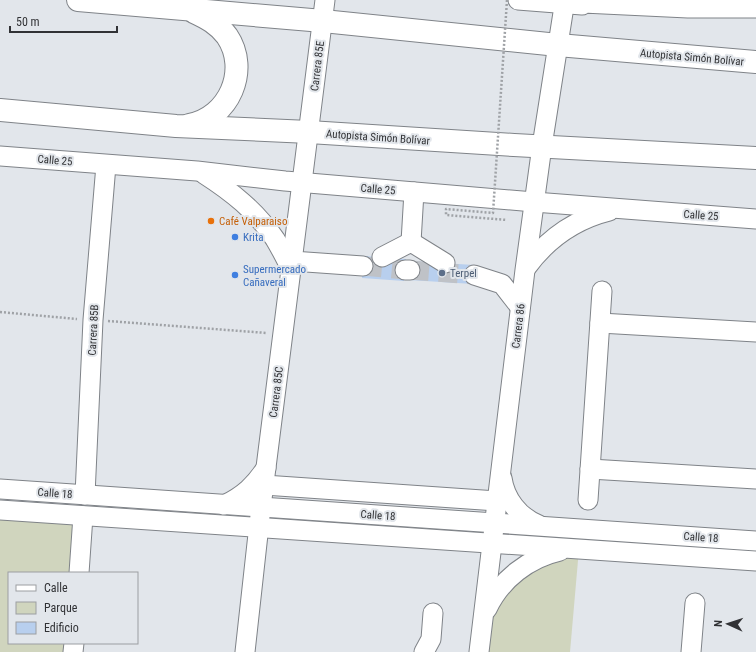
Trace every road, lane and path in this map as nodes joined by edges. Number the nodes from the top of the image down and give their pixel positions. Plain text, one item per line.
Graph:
1 (78, 0) edge
2 (507, 0) edge
3 (518, 0) edge
4 (564, 2) edge
5 (639, 3) edge
6 (756, 8) edge
7 (189, 9) junction
8 (324, 10) edge
9 (558, 45) junction
10 (756, 62) edge
11 (0, 110) edge
12 (176, 126) junction
13 (309, 132) junction
14 (542, 146) junction
15 (0, 156) edge
16 (756, 158) edge
17 (106, 165) junction
18 (197, 171) junction
19 (302, 183) junction
20 (414, 192) junction
21 (534, 202) junction
22 (624, 209) junction
23 (756, 218) edge
24 (508, 220) dead end
25 (411, 242) junction
26 (382, 257) dead end
27 (445, 263) dead end
28 (292, 265) junction
29 (363, 266) tunnel mouth
30 (525, 270) junction
31 (474, 275) tunnel mouth
32 (602, 291) dead end
33 (520, 307) junction
34 (0, 312) edge
35 (93, 320) junction
36 (600, 323) junction
37 (756, 332) edge
38 (269, 333) dead end
39 (502, 468) junction
40 (590, 469) junction
41 (265, 476) junction
42 (756, 479) edge
43 (0, 489) edge
44 (85, 495) junction
45 (588, 500) dead end
46 (497, 501) junction
47 (224, 505) junction
48 (261, 507) junction
49 (0, 510) edge
50 (83, 516) junction
51 (494, 523) junction
52 (223, 525) junction
53 (542, 526) junction
54 (259, 528) junction
55 (756, 541) edge
56 (492, 543) junction
57 (579, 549) junction
58 (756, 561) edge
59 (255, 564) junction
60 (79, 572) edge
61 (695, 603) dead end
62 (433, 613) dead end
63 (483, 615) junction
64 (244, 652) edge
65 (424, 652) edge
66 (479, 652) edge
67 (691, 652) edge

1 - 7 highway, Autopista Simón Bolívar
2 - 24 path, bridge
3 - 4 street
4 - 5 street
4 - 9 street, Carrera 86
5 - 6 street
7 - 8 highway, Autopista Simón Bolívar
7 - 12 highway
8 - 9 highway, Autopista Simón Bolívar
8 - 13 street, Carrera 85E
9 - 10 highway, Autopista Simón Bolívar
9 - 14 street, Carrera 86
11 - 12 highway, Autopista Simón Bolívar
12 - 13 highway, Autopista Simón Bolívar
13 - 14 highway, Autopista Simón Bolívar
13 - 19 street, Carrera 85C
14 - 16 highway, Autopista Simón Bolívar
14 - 21 street, Carrera 86
15 - 17 street, Calle 25
17 - 18 street, Calle 25
17 - 35 street, Carrera 85B
18 - 19 street, Calle 25
18 - 28 street
19 - 20 street, Calle 25
19 - 28 street, Carrera 85C
20 - 21 street, Calle 25
20 - 25 street
21 - 22 street, Calle 25
21 - 30 street, Carrera 86
22 - 23 street, Calle 25
22 - 30 street
25 - 26 street
25 - 27 street
28 - 29 street
28 - 41 street, Carrera 85C
30 - 33 street, Carrera 86
31 - 33 street
32 - 36 street
33 - 39 street, Carrera 86
34 - 35 path
35 - 38 path
35 - 44 street, Carrera 85B
36 - 37 street
36 - 40 street
39 - 46 street, Carrera 86
39 - 53 street
40 - 42 street
40 - 45 street
41 - 46 street, Calle 18
41 - 47 street
41 - 48 street, Carrera 85C
43 - 44 street, Calle 18
44 - 47 street, Calle 18
46 - 51 street, Carrera 86
47 - 48 street, Calle 18
48 - 51 street, Calle 18
48 - 54 street, Carrera 85C
49 - 50 street, Calle 18
50 - 52 street, Calle 18
50 - 60 street
51 - 53 street, Calle 18
51 - 56 street, Carrera 86
52 - 54 street, Calle 18
52 - 59 street
53 - 55 street, Calle 18
54 - 56 street, Calle 18
54 - 59 street, Carrera 85C
56 - 57 street, Calle 18
56 - 63 street, Carrera 86
57 - 58 street, Calle 18
57 - 63 street
59 - 64 street, Carrera 85C
61 - 67 street
62 - 65 street
63 - 66 street, Carrera 86

